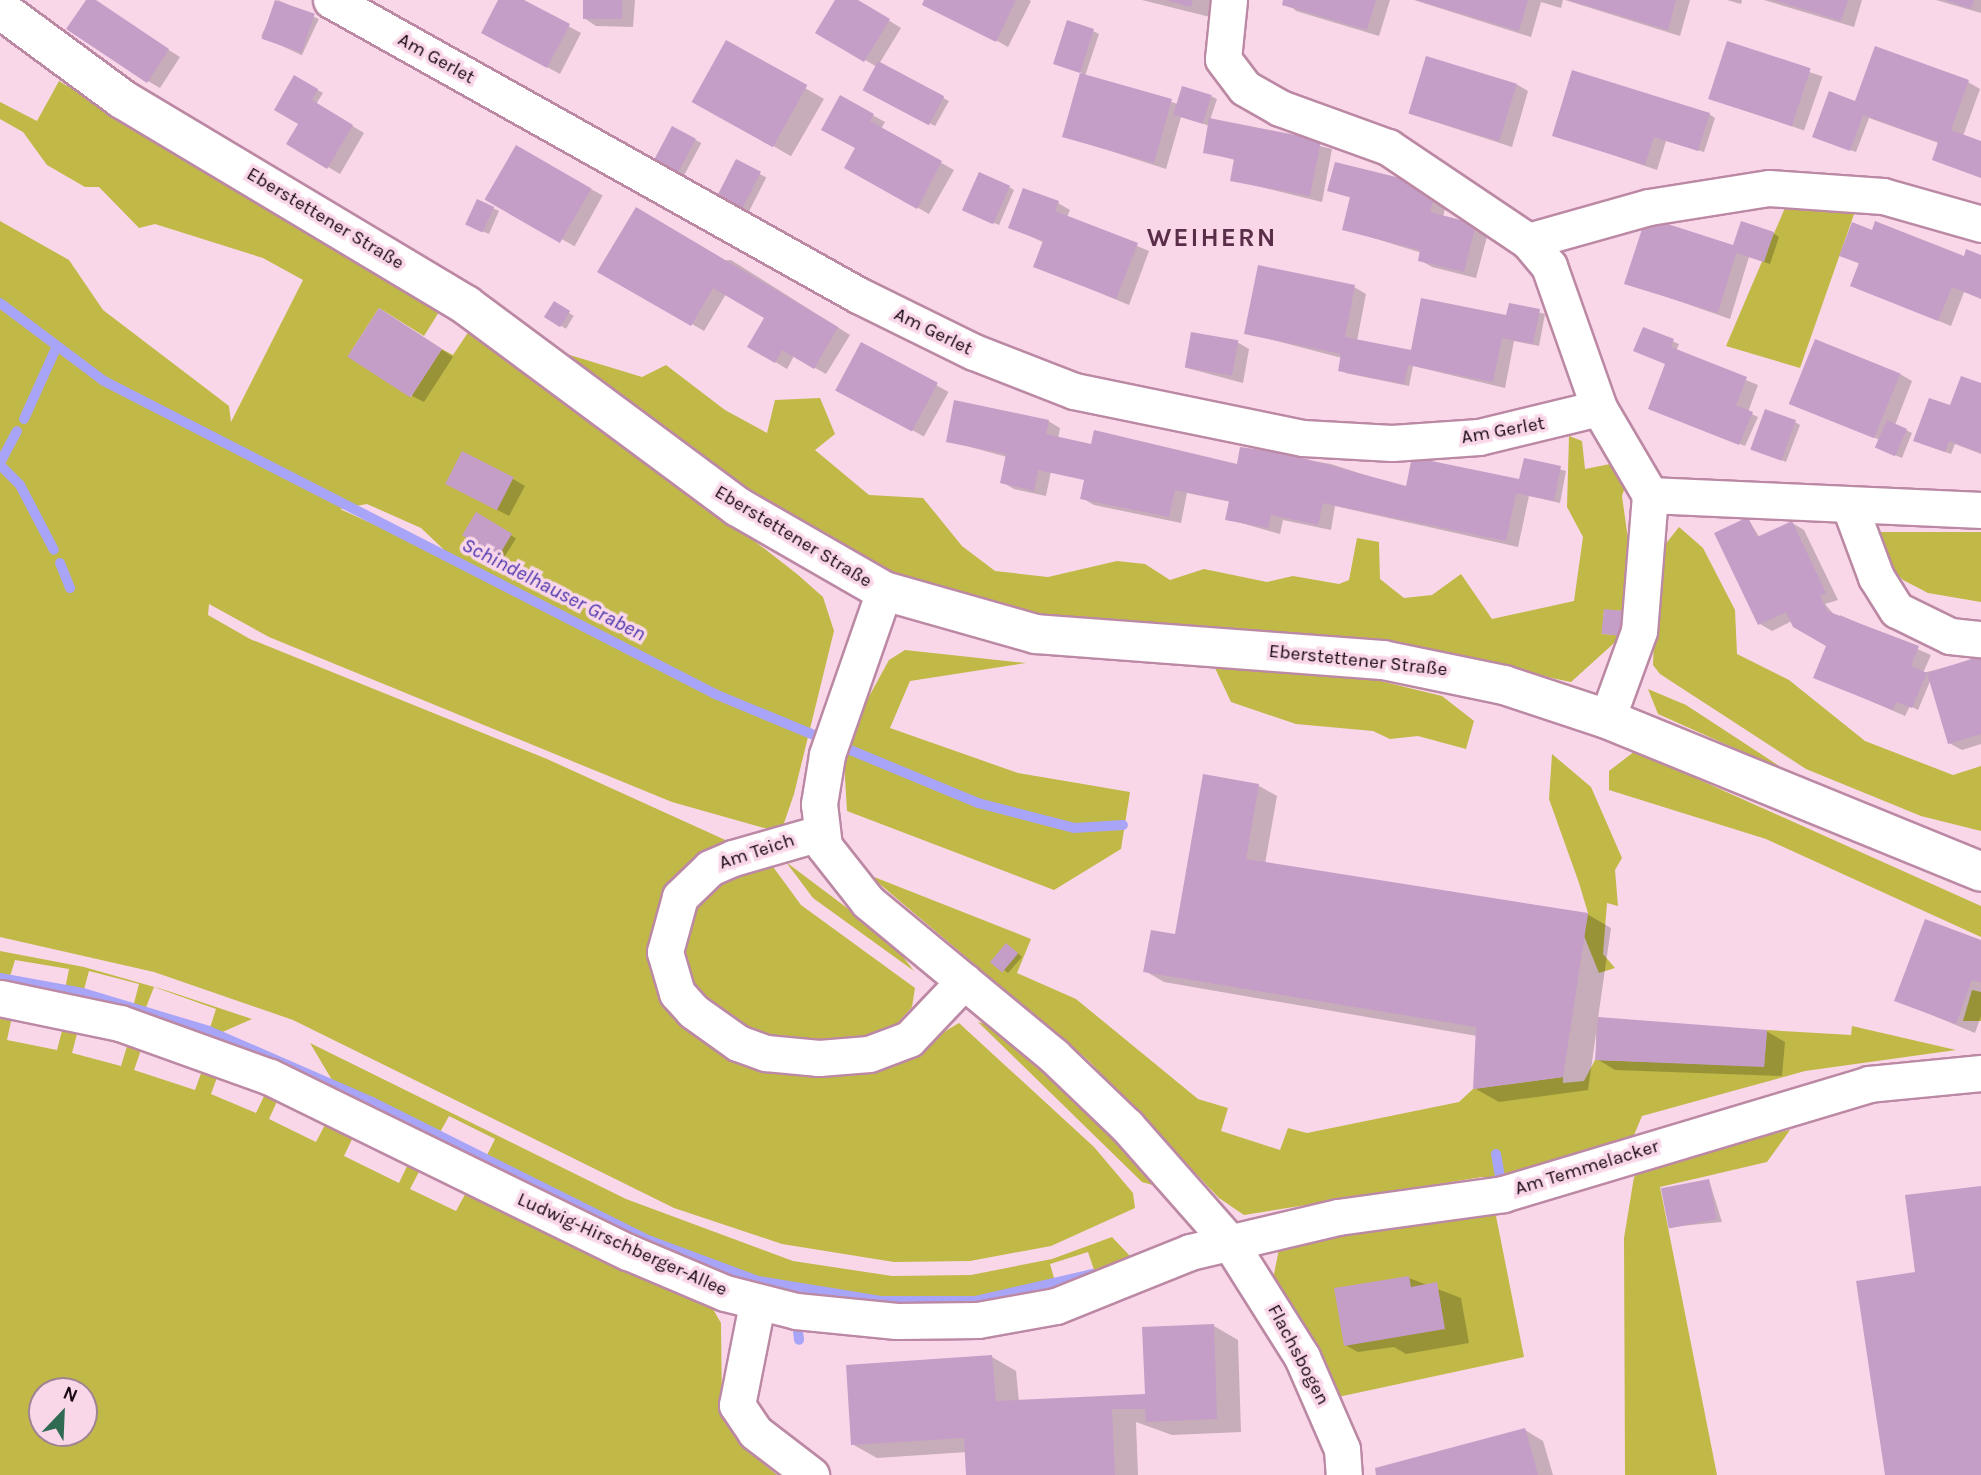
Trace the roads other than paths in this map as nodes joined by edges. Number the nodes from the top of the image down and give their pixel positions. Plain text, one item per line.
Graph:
1 (331, 0) edge
2 (1229, 0) edge
3 (0, 9) edge
4 (1981, 224) edge
5 (1528, 240) junction
6 (1599, 408) junction
7 (1650, 495) junction
8 (1850, 507) junction
9 (1981, 510) edge
10 (884, 591) junction
11 (1981, 639) edge
12 (1607, 719) junction
13 (820, 833) junction
14 (1981, 872) edge
15 (964, 981) junction
16 (0, 998) edge
17 (1981, 1073) edge
18 (1230, 1243) junction
19 (757, 1304) junction
20 (811, 1475) edge
21 (1344, 1475) edge

1 - 6 street, Am Gerlet
2 - 5 street
3 - 10 main road, Eberstettener Straße
4 - 5 street
5 - 6 street
6 - 7 street
7 - 8 street
7 - 12 street
8 - 9 street
8 - 11 street
10 - 12 main road, Eberstettener Straße
10 - 13 street
12 - 14 main road, Eberstettener Straße
13 - 15 street
13 - 15 street, Am Teich
15 - 18 street
16 - 19 street, Ludwig-Hirschberger-Allee
17 - 18 street, Am Temmelacker
18 - 19 street, Ludwig-Hirschberger-Allee
18 - 21 street, Flachsbogen
19 - 20 street

